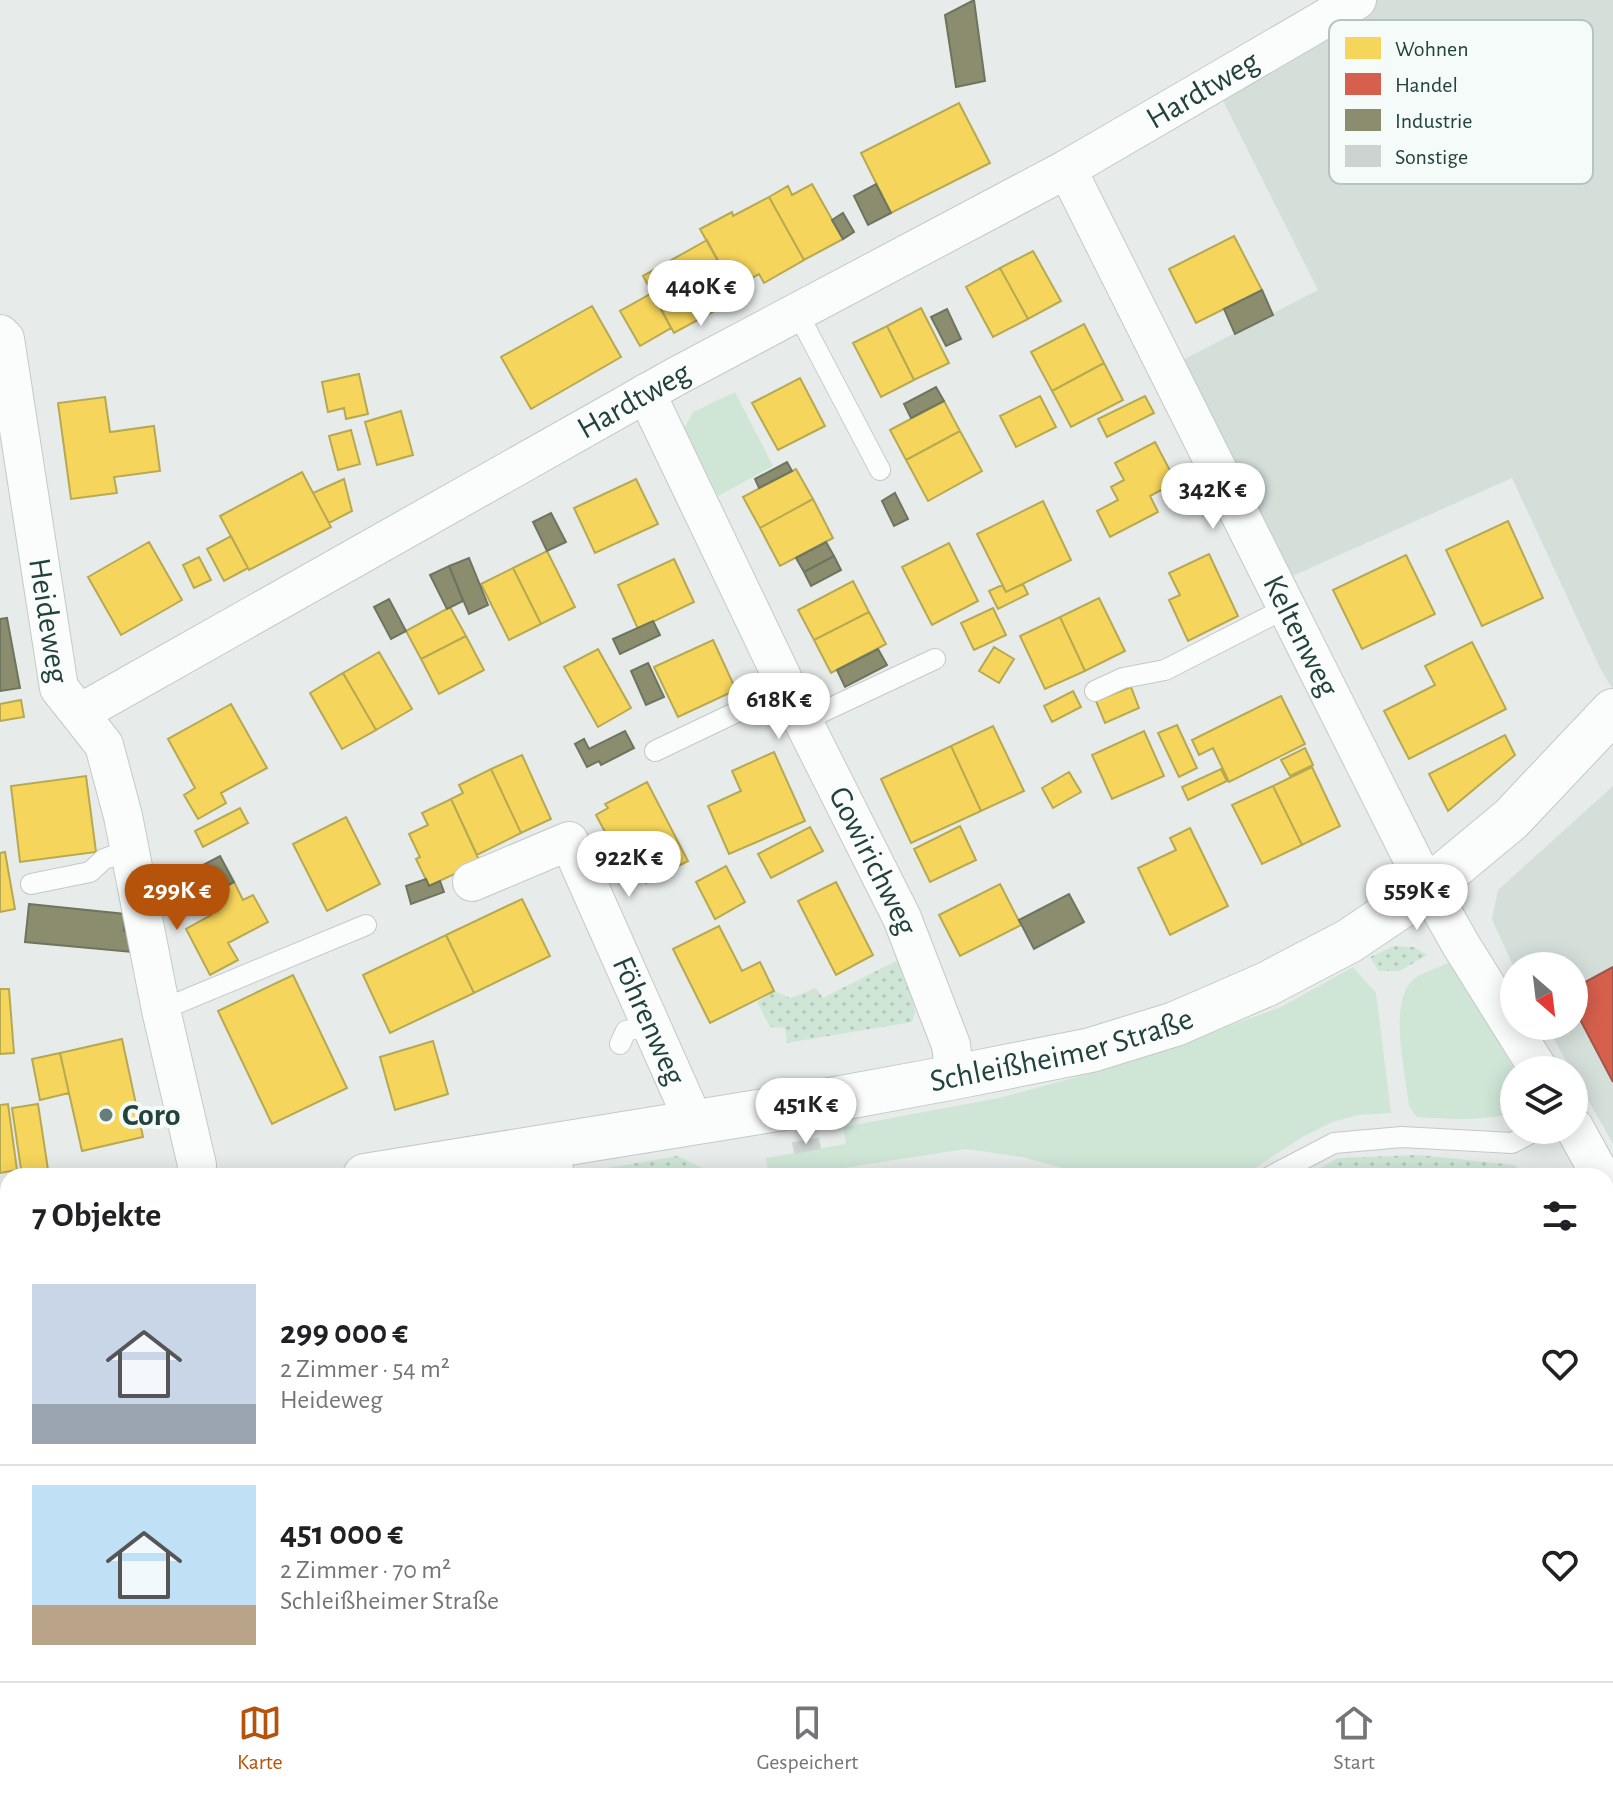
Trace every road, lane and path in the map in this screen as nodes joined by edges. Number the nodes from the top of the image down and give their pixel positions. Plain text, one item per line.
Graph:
1 (1357, 0) edge
2 (1067, 169) junction
3 (797, 312) junction
4 (0, 334) edge
5 (646, 393) junction
6 (880, 470) dead end
7 (1286, 608) junction
8 (935, 659) dead end
9 (787, 688) junction
10 (1095, 691) dead end
11 (1613, 711) edge
12 (80, 713) junction
13 (803, 721) junction
14 (655, 751) dead end
15 (130, 850) junction
16 (472, 882) dead end
17 (31, 884) dead end
18 (1428, 888) junction
19 (366, 925) dead end
20 (161, 1010) junction
21 (652, 1024) junction
22 (620, 1044) dead end
23 (1530, 1056) edge
24 (955, 1077) junction
25 (694, 1122) junction
26 (1500, 1142) edge
27 (1583, 1144) edge
28 (561, 1160) edge
29 (197, 1168) edge
30 (463, 1168) edge
31 (1286, 1168) edge
32 (1597, 1168) edge

1 - 2 street, Hardtweg
2 - 3 street, Hardtweg
2 - 7 street, Keltenweg
3 - 5 street, Hardtweg
3 - 6 lane
4 - 12 street, Heideweg
5 - 9 street, Gowirichweg
5 - 12 street, Hardtweg
7 - 10 lane
7 - 18 street, Keltenweg
8 - 13 lane
9 - 13 street, Gowirichweg
9 - 14 lane
11 - 18 street, Schleißheimer Straße
12 - 15 street, Heideweg
13 - 24 street, Gowirichweg
15 - 17 lane
15 - 20 street, Heideweg
16 - 21 street, Föhrenweg
18 - 23 street, Keltenweg
18 - 24 street, Schleißheimer Straße
19 - 20 lane
20 - 29 street, Heideweg
21 - 22 lane
21 - 25 street, Föhrenweg
24 - 25 street, Schleißheimer Straße
25 - 28 street, Schleißheimer Straße
26 - 31 lane
27 - 32 street
28 - 30 street, Schleißheimer Straße

